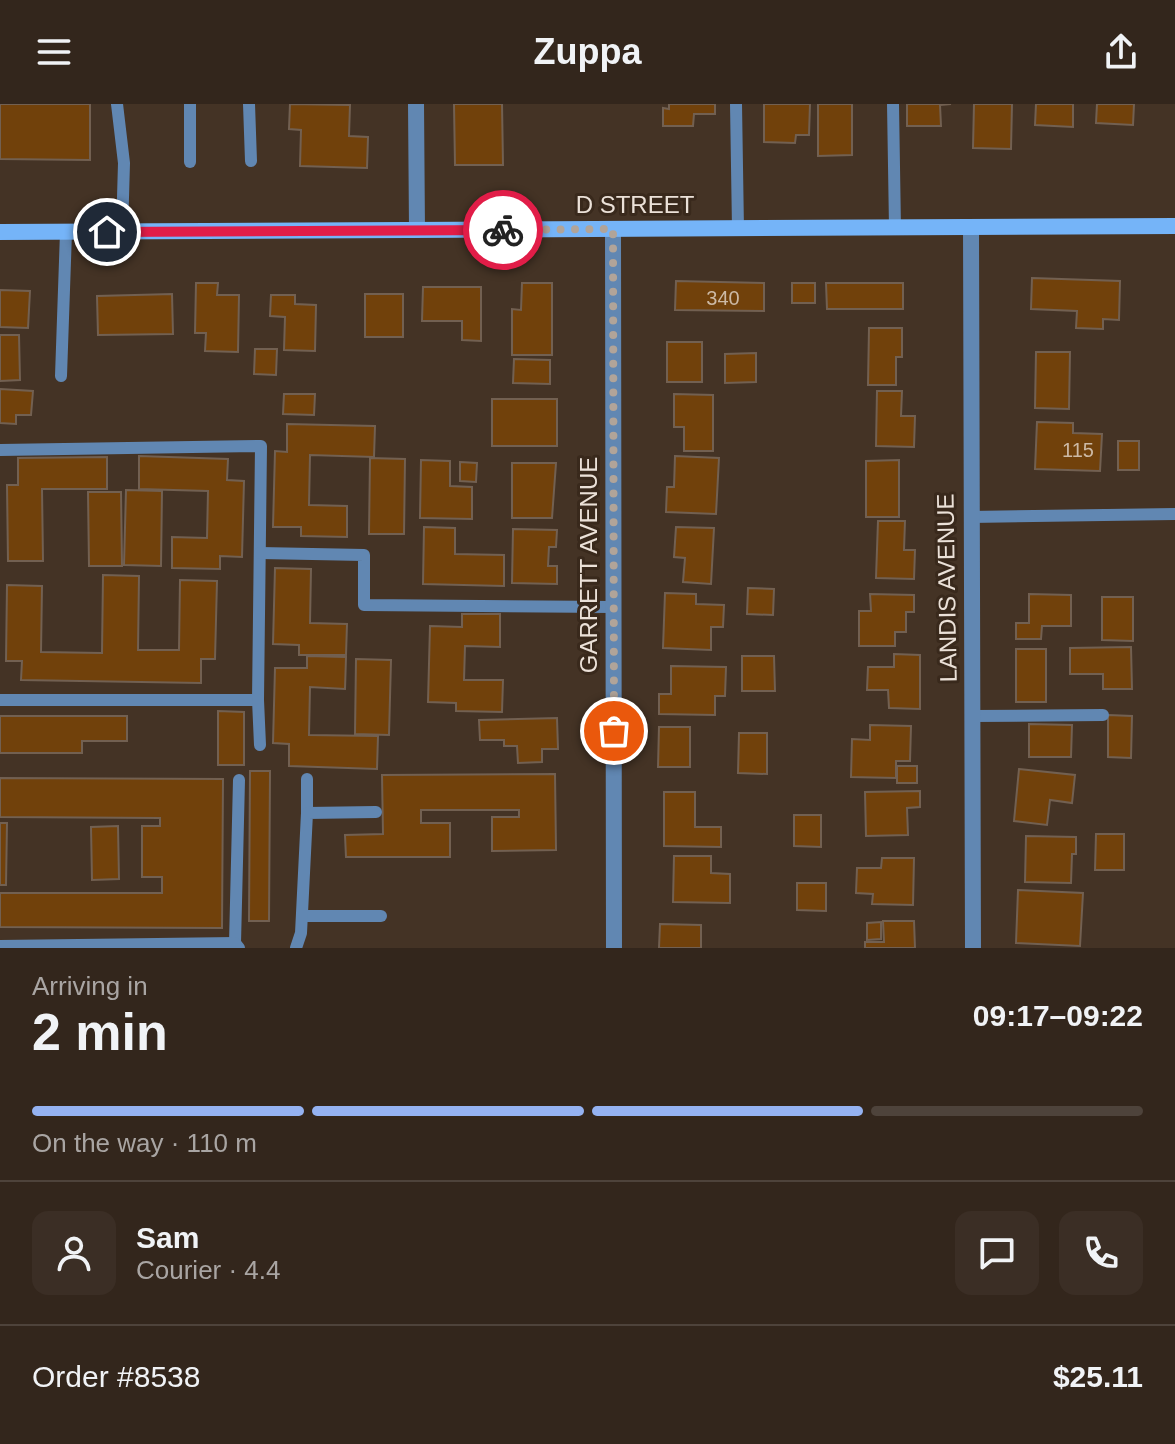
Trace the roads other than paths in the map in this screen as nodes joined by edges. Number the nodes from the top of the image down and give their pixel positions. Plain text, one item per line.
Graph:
1 (117, 104) edge
2 (190, 104) edge
3 (249, 104) edge
4 (416, 104) edge
5 (736, 104) edge
6 (893, 104) edge
7 (251, 161) dead end
8 (190, 162) dead end
9 (1175, 226) edge
10 (971, 227) junction
11 (895, 228) junction
12 (613, 229) junction
13 (738, 229) junction
14 (417, 230) junction
15 (0, 232) edge
16 (66, 232) junction
17 (122, 232) junction
18 (61, 376) dead end
19 (0, 450) edge
20 (1175, 514) edge
21 (970, 517) junction
22 (260, 553) junction
23 (613, 607) junction
24 (0, 700) edge
25 (258, 700) junction
26 (1103, 715) dead end
27 (972, 716) junction
28 (260, 745) dead end
29 (307, 779) dead end
30 (239, 780) dead end
31 (376, 812) dead end
32 (307, 813) junction
33 (302, 916) junction
34 (381, 916) dead end
35 (237, 945) edge
36 (0, 946) edge
37 (296, 948) edge
38 (614, 948) edge
39 (973, 948) edge

1 - 17 lane
2 - 8 lane
3 - 7 lane
4 - 14 street
5 - 13 lane
6 - 11 lane
9 - 10 street, D STREET
10 - 11 street, D STREET
10 - 21 street, LANDIS AVENUE
11 - 13 street, D STREET
12 - 13 street, D STREET
12 - 14 street, D STREET
12 - 23 street, GARRETT AVENUE
14 - 17 street, D STREET
15 - 16 street, D STREET
16 - 17 street, D STREET
16 - 18 lane
19 - 22 lane
20 - 21 lane
21 - 27 street, LANDIS AVENUE
22 - 23 lane
22 - 25 lane
23 - 38 street, GARRETT AVENUE
24 - 25 lane
25 - 28 lane
26 - 27 lane
27 - 39 street, LANDIS AVENUE
29 - 32 lane
30 - 35 lane
31 - 32 lane
32 - 33 lane
33 - 34 lane
33 - 37 lane
35 - 36 lane

